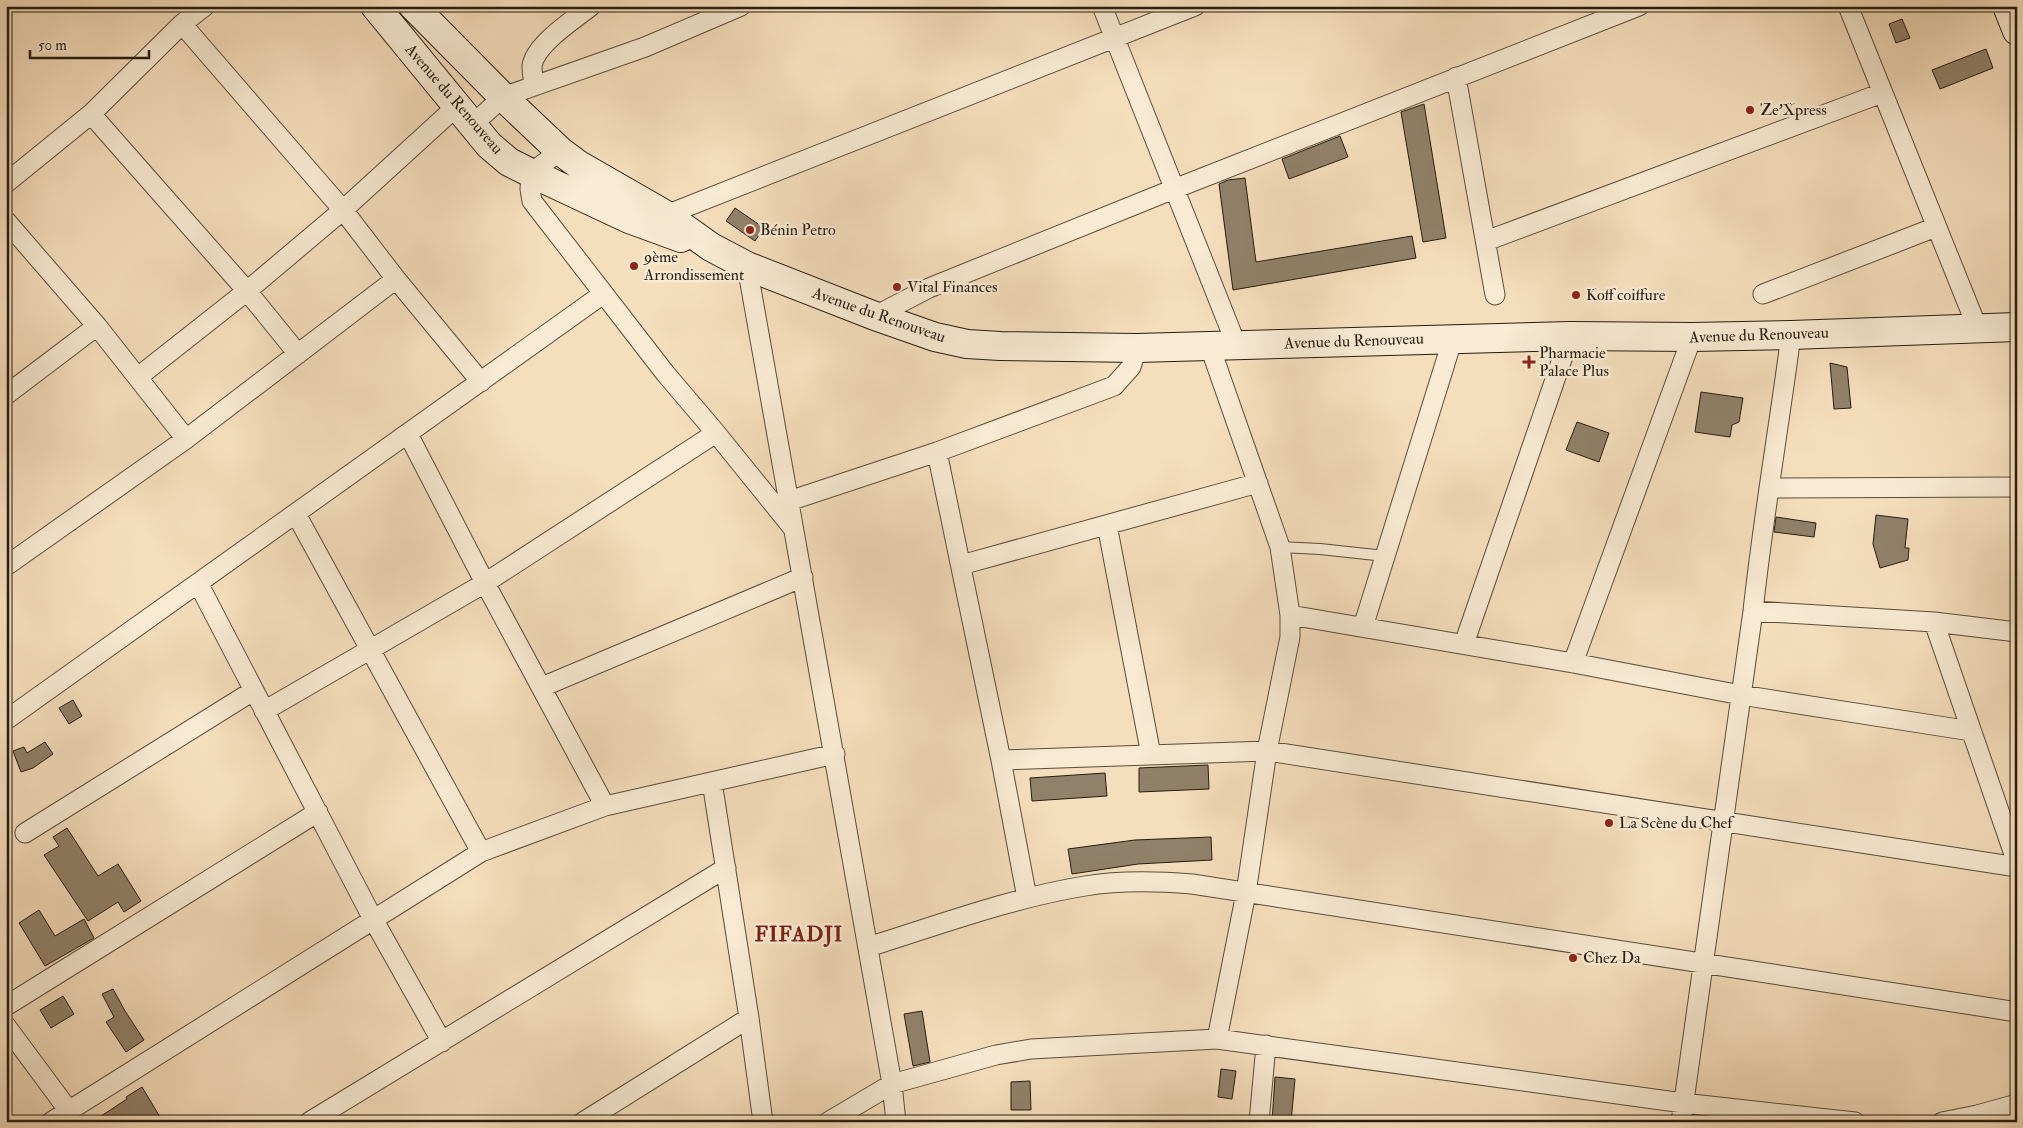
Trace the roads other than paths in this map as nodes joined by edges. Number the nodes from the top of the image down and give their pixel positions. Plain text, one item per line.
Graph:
1 (205, 6) edge
2 (375, 6) edge
3 (413, 6) edge
4 (591, 6) edge
5 (740, 6) edge
6 (1102, 6) edge
7 (1195, 6) edge
8 (1639, 6) edge
9 (1848, 6) edge
10 (2007, 6) edge
11 (182, 24) junction
12 (2017, 31) edge
13 (1115, 38) junction
14 (1456, 77) junction
15 (534, 86) junction
16 (1882, 92) junction
17 (503, 97) junction
18 (91, 114) junction
19 (465, 116) junction
20 (560, 151) junction
21 (532, 173) junction
22 (6, 183) edge
23 (1174, 188) junction
24 (343, 210) junction
25 (666, 215) junction
26 (6, 221) edge
27 (1936, 227) junction
28 (1486, 241) junction
29 (710, 246) junction
30 (747, 266) junction
31 (396, 279) junction
32 (247, 291) junction
33 (603, 294) junction
34 (1496, 294) dead end
35 (1764, 294) dead end
36 (875, 316) junction
37 (97, 326) junction
38 (1977, 327) junction
39 (2017, 327) edge
40 (1792, 335) junction
41 (1570, 336) junction
42 (1692, 337) junction
43 (1453, 338) junction
44 (1223, 346) junction
45 (1137, 348) junction
46 (298, 354) junction
47 (138, 377) junction
48 (481, 382) junction
49 (6, 395) edge
50 (716, 433) junction
51 (408, 434) junction
52 (186, 439) junction
53 (937, 452) junction
54 (1258, 483) junction
55 (2017, 486) edge
56 (1770, 488) junction
57 (789, 501) junction
58 (296, 514) junction
59 (1107, 525) junction
60 (794, 530) junction
61 (1280, 548) junction
62 (1385, 556) junction
63 (961, 565) junction
64 (6, 566) edge
65 (802, 577) junction
66 (198, 583) junction
67 (485, 583) junction
68 (1753, 610) junction
69 (1290, 615) junction
70 (1934, 622) junction
71 (1363, 627) junction
72 (2017, 632) edge
73 (1464, 644) junction
74 (371, 649) junction
75 (1573, 663) junction
76 (542, 687) junction
77 (253, 691) junction
78 (1741, 694) junction
79 (264, 711) junction
80 (6, 720) edge
81 (1971, 731) junction
82 (1267, 752) junction
83 (835, 754) junction
84 (1151, 756) junction
85 (1001, 760) junction
86 (712, 782) junction
87 (605, 806) junction
88 (318, 812) junction
89 (1723, 822) junction
90 (25, 833) dead end
91 (481, 852) junction
92 (2017, 863) edge
93 (726, 868) junction
94 (2017, 868) edge
95 (1246, 893) junction
96 (1027, 898) junction
97 (373, 919) junction
98 (868, 947) junction
99 (1703, 964) junction
100 (6, 1006) edge
101 (2017, 1012) edge
102 (749, 1018) junction
103 (6, 1026) edge
104 (1217, 1039) junction
105 (442, 1042) junction
106 (1266, 1045) junction
107 (892, 1084) junction
108 (1683, 1103) junction
109 (2017, 1104) edge
110 (69, 1111) junction
111 (51, 1122) edge
112 (310, 1122) edge
113 (583, 1122) edge
114 (763, 1122) edge
115 (828, 1122) edge
116 (896, 1122) edge
117 (1259, 1122) edge
118 (1681, 1122) edge
119 (1855, 1122) edge
120 (1942, 1122) edge

1 - 11 street
2 - 19 main road, Avenue du Renouveau
3 - 17 main road, Avenue du Renouveau
4 - 15 street
5 - 15 street
6 - 13 street
7 - 13 street
8 - 14 street
9 - 16 street
10 - 12 main road
11 - 18 street
11 - 24 street
13 - 23 street
13 - 25 street
14 - 23 street
14 - 28 street
15 - 17 street
16 - 27 street
16 - 28 street
17 - 19 street
17 - 20 main road, Avenue du Renouveau
18 - 22 street
18 - 32 street
19 - 21 main road, Avenue du Renouveau
19 - 24 street
20 - 21 street
20 - 25 main road, Avenue du Renouveau
21 - 29 main road, Avenue du Renouveau
21 - 33 street
23 - 36 street
23 - 44 street
24 - 31 street
24 - 32 street
25 - 29 main road, Avenue du Renouveau
26 - 37 street
27 - 35 street
27 - 38 street
28 - 34 street
29 - 30 main road, Avenue du Renouveau
30 - 36 main road, Avenue du Renouveau
30 - 57 street
31 - 46 street
31 - 48 street
32 - 46 street
32 - 47 street
33 - 48 street
33 - 50 street
36 - 45 main road, Avenue du Renouveau
37 - 47 street
37 - 49 street
38 - 39 main road, Avenue du Renouveau
38 - 40 main road, Avenue du Renouveau
40 - 42 main road, Avenue du Renouveau
40 - 56 street
41 - 42 main road, Avenue du Renouveau
41 - 43 main road, Avenue du Renouveau
41 - 73 street
42 - 75 street
43 - 44 main road, Avenue du Renouveau
43 - 62 street
44 - 45 main road, Avenue du Renouveau
44 - 54 street
45 - 53 street
46 - 52 street
47 - 52 street
48 - 51 street
50 - 60 street
50 - 67 street
51 - 58 street
51 - 67 street
52 - 64 street
53 - 57 street
53 - 63 street
54 - 59 street
54 - 61 street
55 - 56 street
56 - 68 street
57 - 60 street
58 - 66 street
58 - 74 street
59 - 63 street
59 - 84 street
60 - 65 street
61 - 62 lane
61 - 69 street
62 - 71 street
63 - 85 street
65 - 76 street
65 - 83 street
66 - 77 street
66 - 80 street
67 - 74 street
67 - 76 street
68 - 70 street
68 - 78 street
69 - 71 street
69 - 82 street
70 - 72 street
70 - 81 street
71 - 73 street
73 - 75 street
74 - 79 street
74 - 91 street
75 - 78 street
76 - 87 street
77 - 79 street
77 - 90 street
78 - 81 street
78 - 89 street
79 - 88 street
81 - 92 street
82 - 84 street
82 - 89 street
82 - 95 street
83 - 86 street
83 - 98 street
84 - 85 street
85 - 96 street
86 - 87 street
86 - 93 street
87 - 91 street
88 - 97 street
88 - 100 street
89 - 94 street
89 - 99 street
91 - 97 street
93 - 102 street
93 - 105 street
95 - 96 street
95 - 99 street
95 - 104 street
96 - 98 street
97 - 105 street
97 - 110 street
98 - 107 street
99 - 101 street
99 - 108 street
102 - 113 street
102 - 114 street
103 - 110 street
104 - 106 street
104 - 107 street
105 - 112 street
106 - 108 street
106 - 117 street
107 - 115 street
107 - 116 street
108 - 118 street
108 - 119 street
109 - 120 street
110 - 111 street

